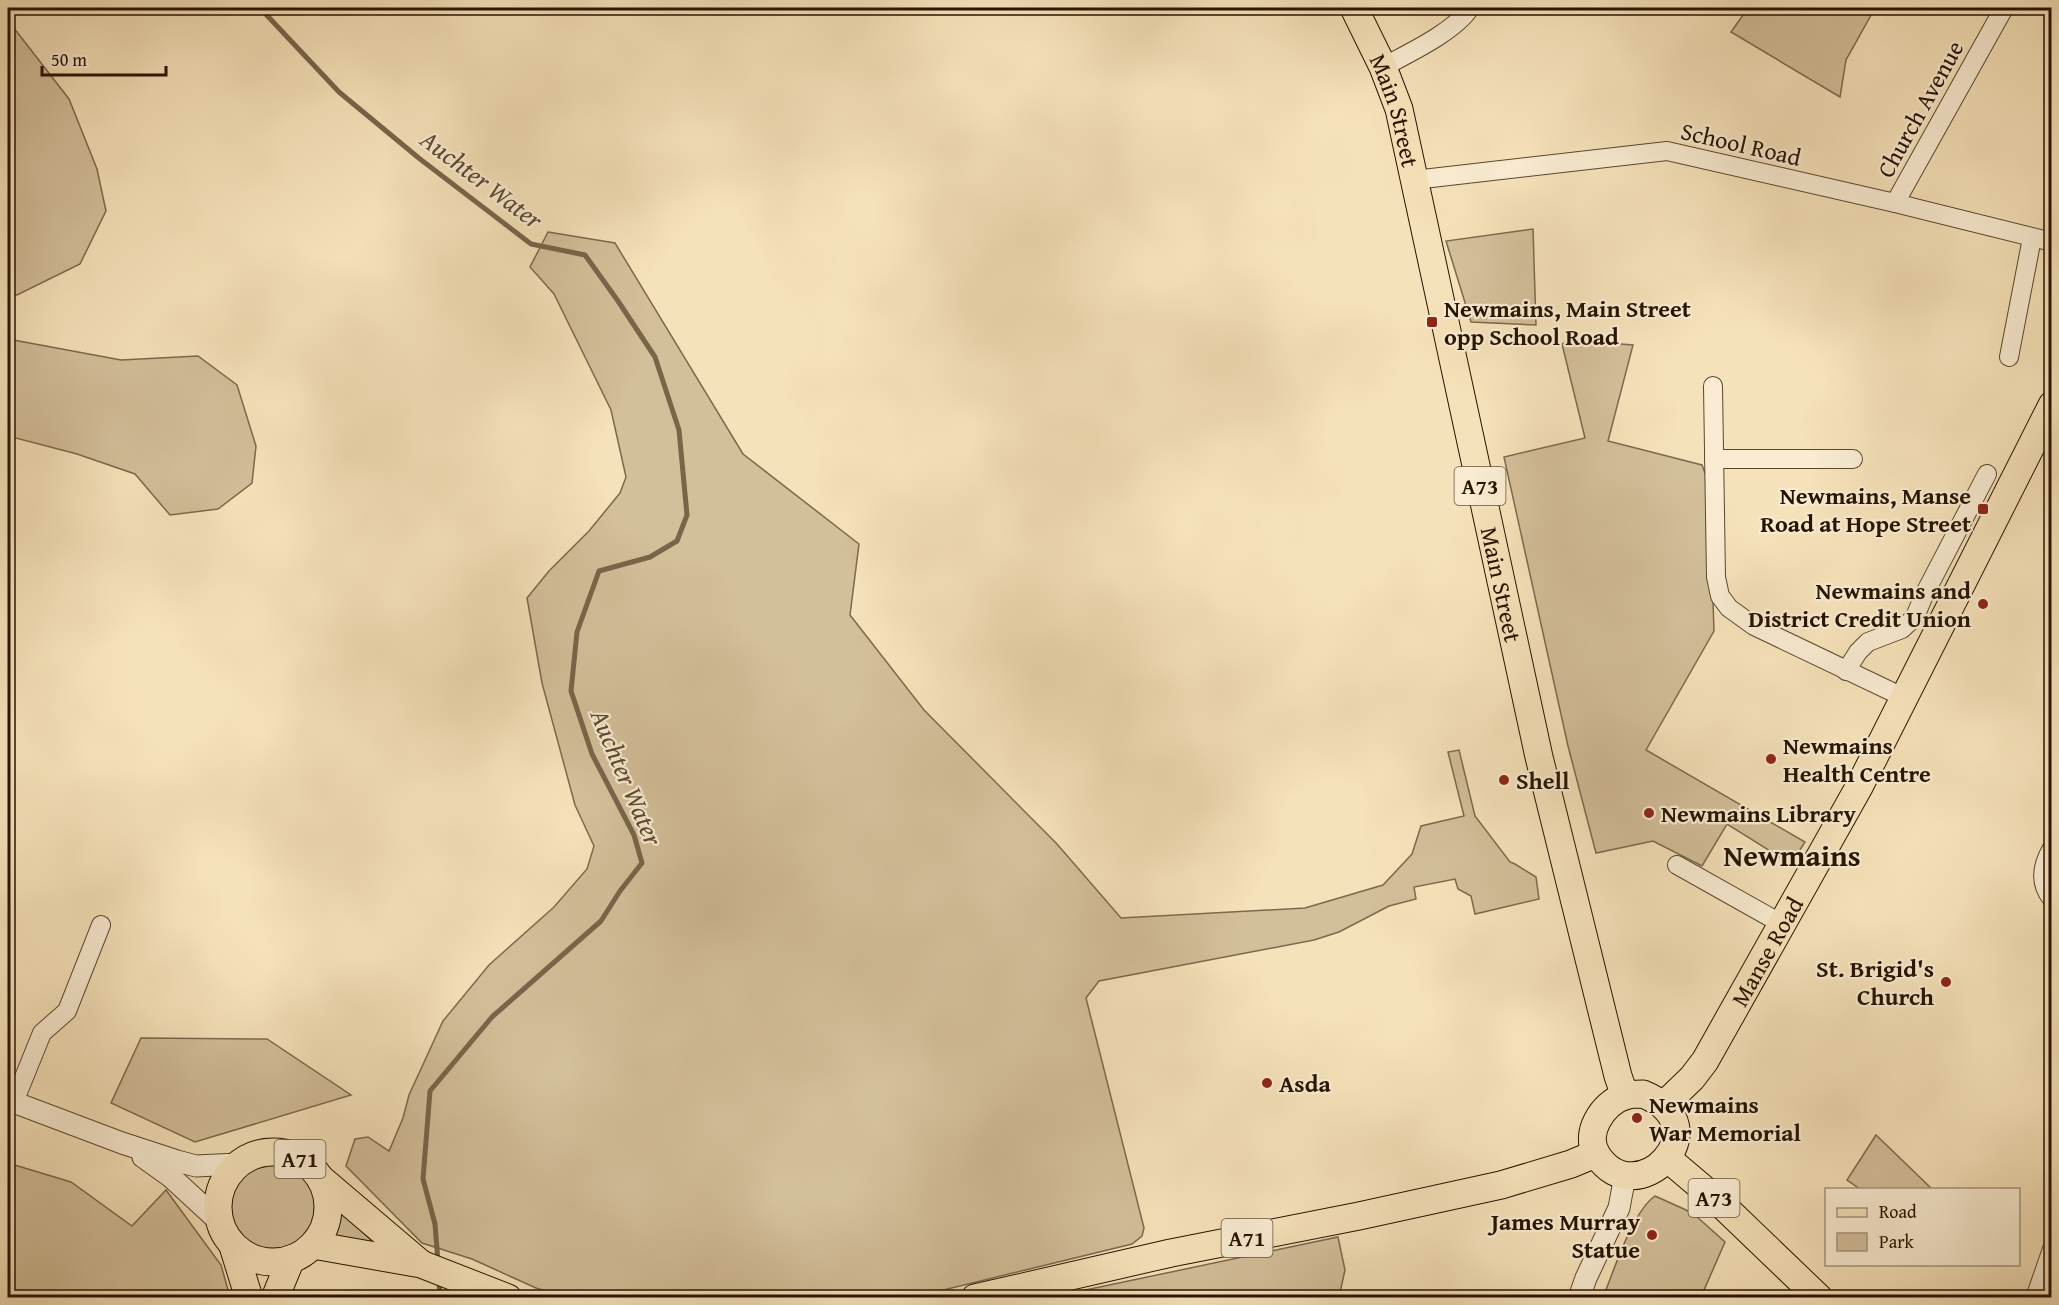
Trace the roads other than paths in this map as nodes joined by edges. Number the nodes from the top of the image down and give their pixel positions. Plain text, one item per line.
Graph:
1 (1354, 8) edge
2 (1470, 8) edge
3 (2004, 8) edge
4 (1383, 67) junction
5 (1414, 180) junction
6 (1895, 203) junction
7 (2032, 238) junction
8 (2052, 242) edge
9 (2009, 357) dead end
10 (1713, 386) dead end
11 (2052, 405) edge
12 (1714, 459) junction
13 (1853, 459) dead end
14 (1987, 474) dead end
15 (1846, 671) junction
16 (1905, 698) junction
17 (2052, 848) edge
18 (1677, 865) dead end
19 (2052, 899) edge
20 (1782, 924) junction
21 (101, 925) dead end
22 (1625, 1096) junction
23 (11, 1101) edge
24 (1664, 1105) junction
25 (122, 1143) junction
26 (1595, 1154) junction
27 (1667, 1158) junction
28 (238, 1164) junction
29 (1625, 1176) junction
30 (320, 1178) junction
31 (227, 1235) junction
32 (2052, 1249) edge
33 (302, 1252) junction
34 (421, 1264) junction
35 (249, 1298) edge
36 (275, 1298) edge
37 (508, 1298) edge
38 (975, 1298) edge
39 (1579, 1298) edge
40 (1819, 1298) edge
41 (2035, 1298) edge

1 - 4 main road, Main Street / A73
2 - 4 street
3 - 6 street, Church Avenue
4 - 5 main road, Main Street / A73
5 - 6 street, School Road
5 - 22 main road, Main Street / A73
6 - 7 street, School Road
7 - 8 street, School Road
7 - 9 street
10 - 12 street
11 - 16 main road, Manse Road
12 - 13 street
12 - 15 street
14 - 15 street
15 - 16 street
16 - 20 main road, Manse Road
17 - 19 street
18 - 20 street
20 - 24 main road, Manse Road
21 - 23 street
22 - 24 main road
22 - 26 main road
23 - 25 street
24 - 27 main road, A73
25 - 28 street
25 - 31 street
26 - 29 main road
26 - 38 main road, A71
27 - 29 main road, A73
27 - 40 main road, A73
28 - 30 main road, A71
28 - 31 main road
29 - 39 street
30 - 33 main road, A71
30 - 34 main road, A71
31 - 33 main road, A71
31 - 35 main road
32 - 41 street
33 - 34 main road, A71
33 - 36 main road, A71
34 - 37 main road, A71

